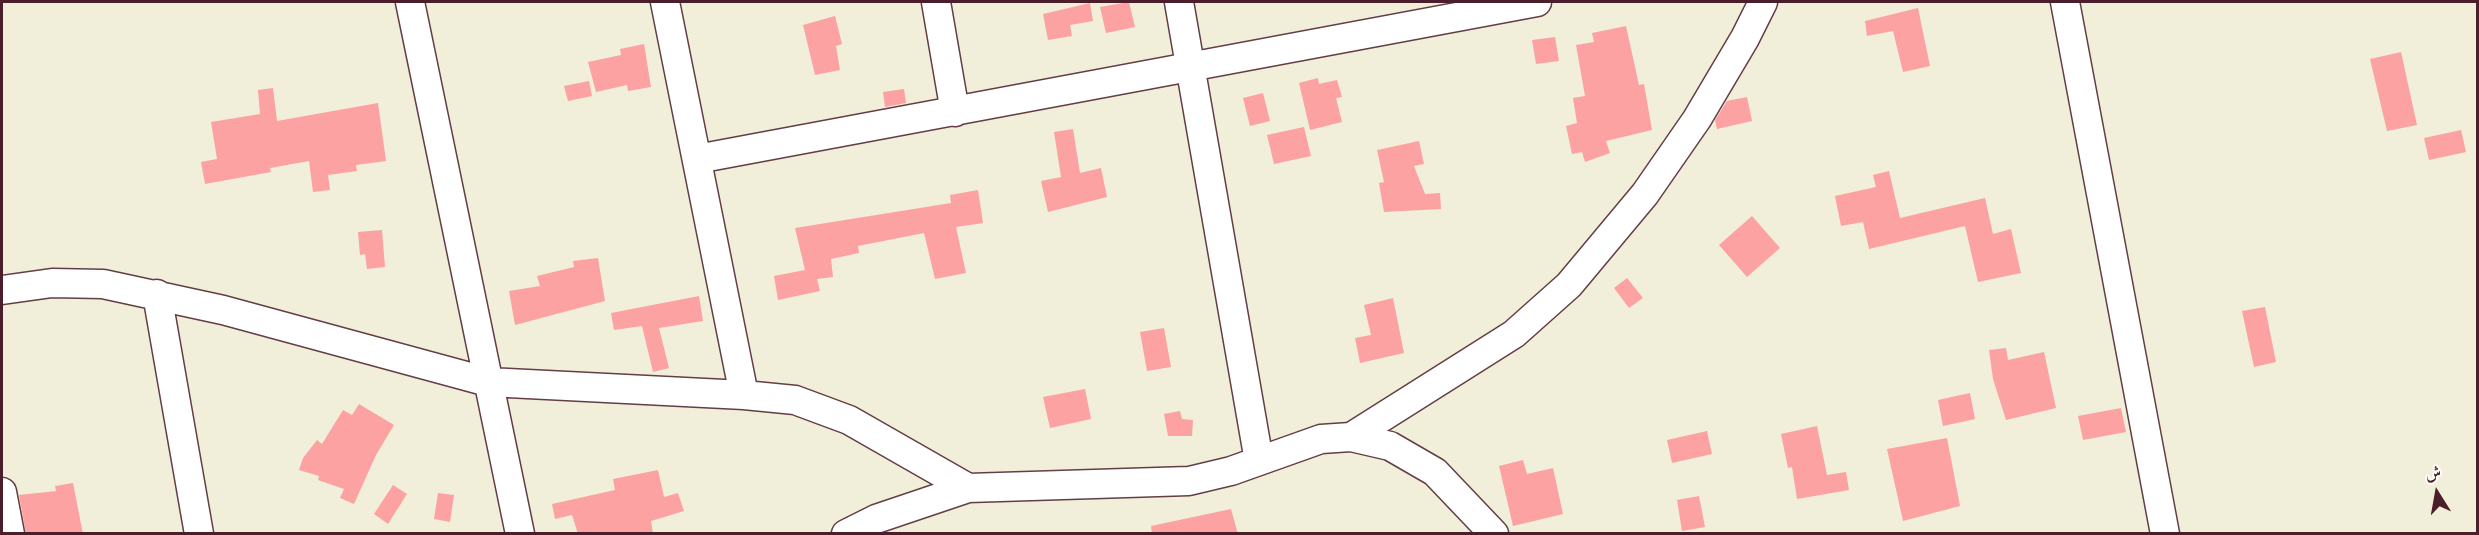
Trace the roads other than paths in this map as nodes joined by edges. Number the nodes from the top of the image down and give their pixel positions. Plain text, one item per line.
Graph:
1 (665, 2) edge
2 (936, 2) edge
3 (1179, 2) edge
4 (1537, 2) edge
5 (1762, 2) edge
6 (2065, 2) edge
7 (417, 3) edge
8 (1190, 69) junction
9 (955, 112) junction
10 (697, 159) junction
11 (2, 290) edge
12 (157, 294) junction
13 (488, 382) junction
14 (744, 395) junction
15 (1351, 437) junction
16 (1259, 461) junction
17 (968, 488) junction
18 (2, 492) edge
19 (10, 534) edge
20 (199, 534) edge
21 (520, 534) edge
22 (846, 534) edge
23 (1494, 534) edge
24 (2165, 534) edge

1 - 10 street
2 - 9 street
3 - 8 street
4 - 8 street
5 - 15 street
6 - 24 street
7 - 13 street
8 - 9 street
8 - 16 street
9 - 10 street
10 - 14 street
11 - 12 street
12 - 13 street
12 - 20 street
13 - 14 street
13 - 21 street
14 - 17 street
15 - 16 street
15 - 23 street
16 - 17 street
17 - 22 street
18 - 19 street

